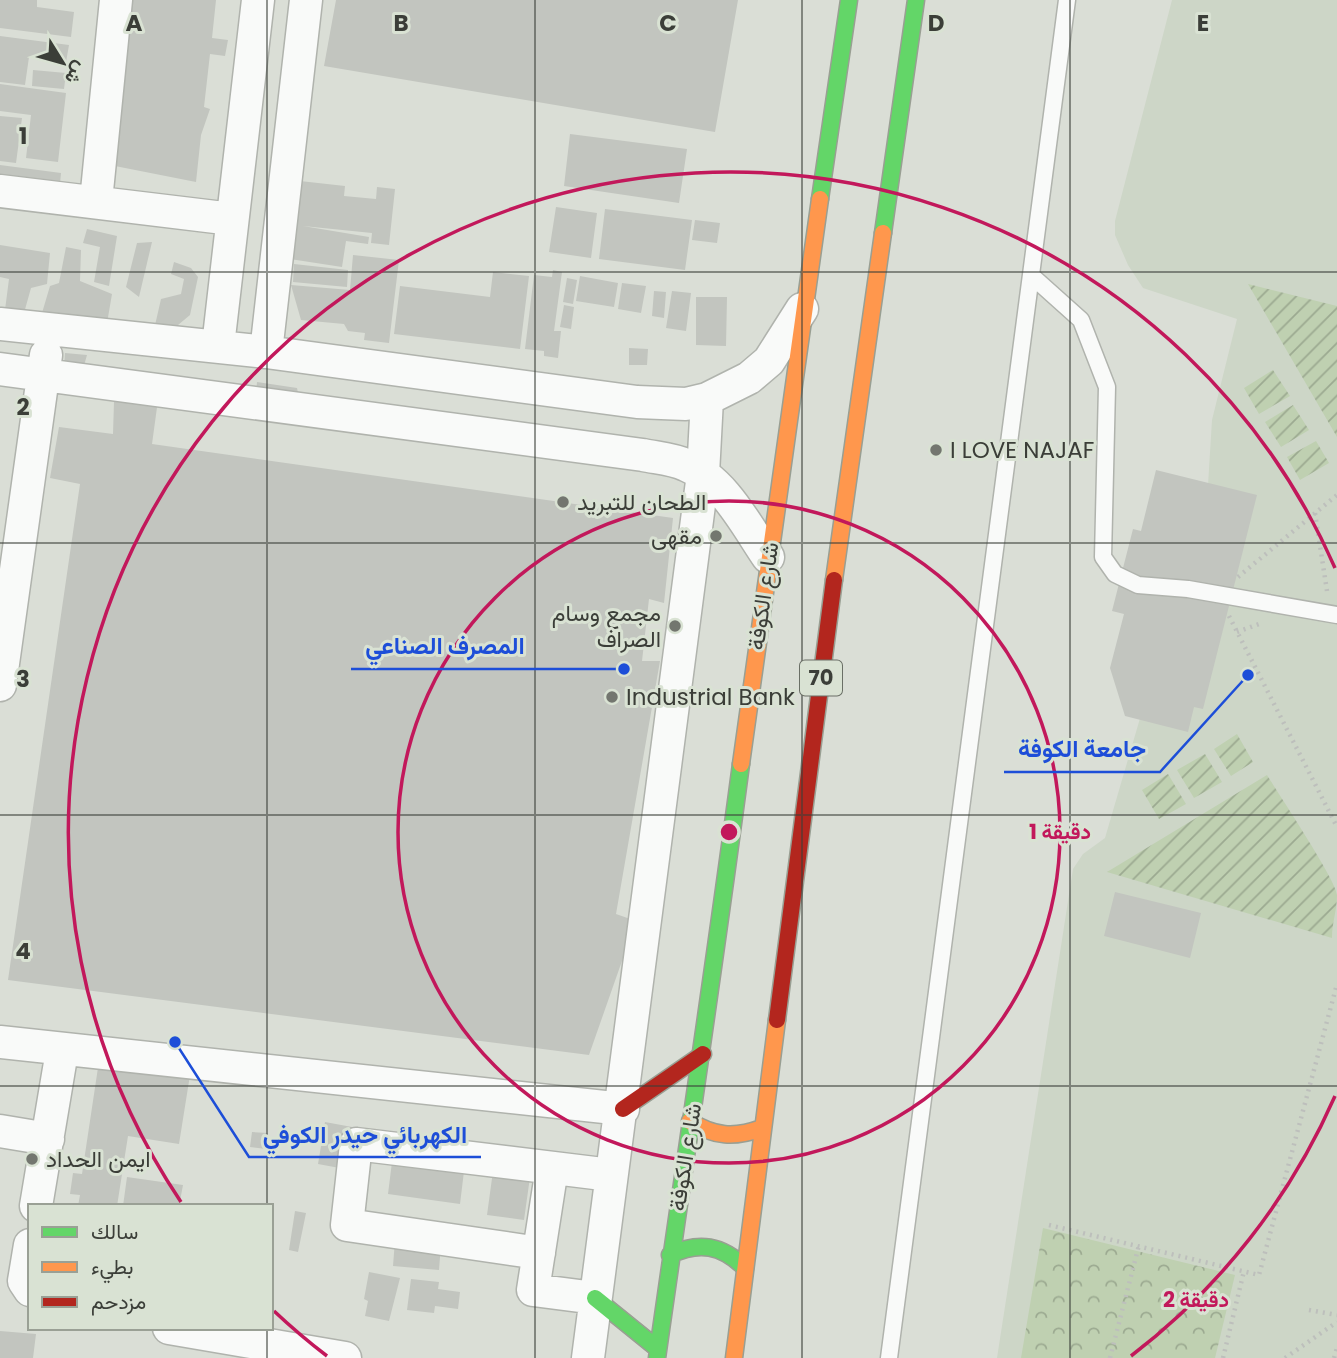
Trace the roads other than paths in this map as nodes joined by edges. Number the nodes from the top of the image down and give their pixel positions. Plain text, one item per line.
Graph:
1 (116, 0) edge
2 (258, 0) edge
3 (306, 0) edge
4 (849, 0) edge
5 (916, 0) edge
6 (1067, 0) edge
7 (0, 191) edge
8 (96, 201) junction
9 (232, 219) junction
10 (1033, 277) junction
11 (804, 305) junction
12 (0, 324) edge
13 (50, 329) junction
14 (218, 346) junction
15 (266, 352) junction
16 (0, 369) edge
17 (43, 374) junction
18 (707, 398) junction
19 (703, 474) junction
20 (768, 557) junction
21 (1334, 615) edge
22 (4, 616) edge
23 (0, 685) edge
24 (0, 1042) edge
25 (62, 1051) junction
26 (703, 1054) junction
27 (623, 1108) junction
28 (690, 1121) junction
29 (762, 1128) junction
30 (0, 1131) edge
31 (48, 1139) junction
32 (552, 1168) junction
33 (611, 1175) junction
34 (36, 1204) edge
35 (28, 1251) edge
36 (539, 1253) junction
37 (670, 1255) junction
38 (745, 1268) junction
39 (18, 1283) edge
40 (595, 1298) junction
41 (181, 1330) edge
42 (657, 1354) edge
43 (345, 1358) edge
44 (588, 1358) edge
45 (734, 1358) edge
46 (889, 1358) edge

1 - 8 street
2 - 9 street
3 - 15 street
4 - 11 highway, شارع الكوفة
5 - 29 highway, 70
6 - 10 lane
7 - 8 street
8 - 9 street
9 - 14 street
10 - 21 lane
10 - 46 lane
11 - 18 street
11 - 20 highway, شارع الكوفة
12 - 13 street
13 - 14 street
13 - 17 street
14 - 15 street
15 - 18 street
16 - 17 street
17 - 19 street
17 - 22 street
18 - 19 street
19 - 20 street
19 - 27 street
20 - 26 highway, شارع الكوفة
22 - 23 street
24 - 25 street
25 - 27 street
25 - 31 street
26 - 27 highway
26 - 28 highway, شارع الكوفة
27 - 33 street
28 - 29 highway
28 - 37 highway, شارع الكوفة
29 - 38 highway, 70
30 - 31 street
31 - 34 street
32 - 33 street
32 - 36 street
32 - 36 street
33 - 40 street
35 - 39 street
36 - 40 street
37 - 38 highway
37 - 42 highway, شارع الكوفة
38 - 45 highway, 70
40 - 42 highway
40 - 44 street
41 - 43 street

